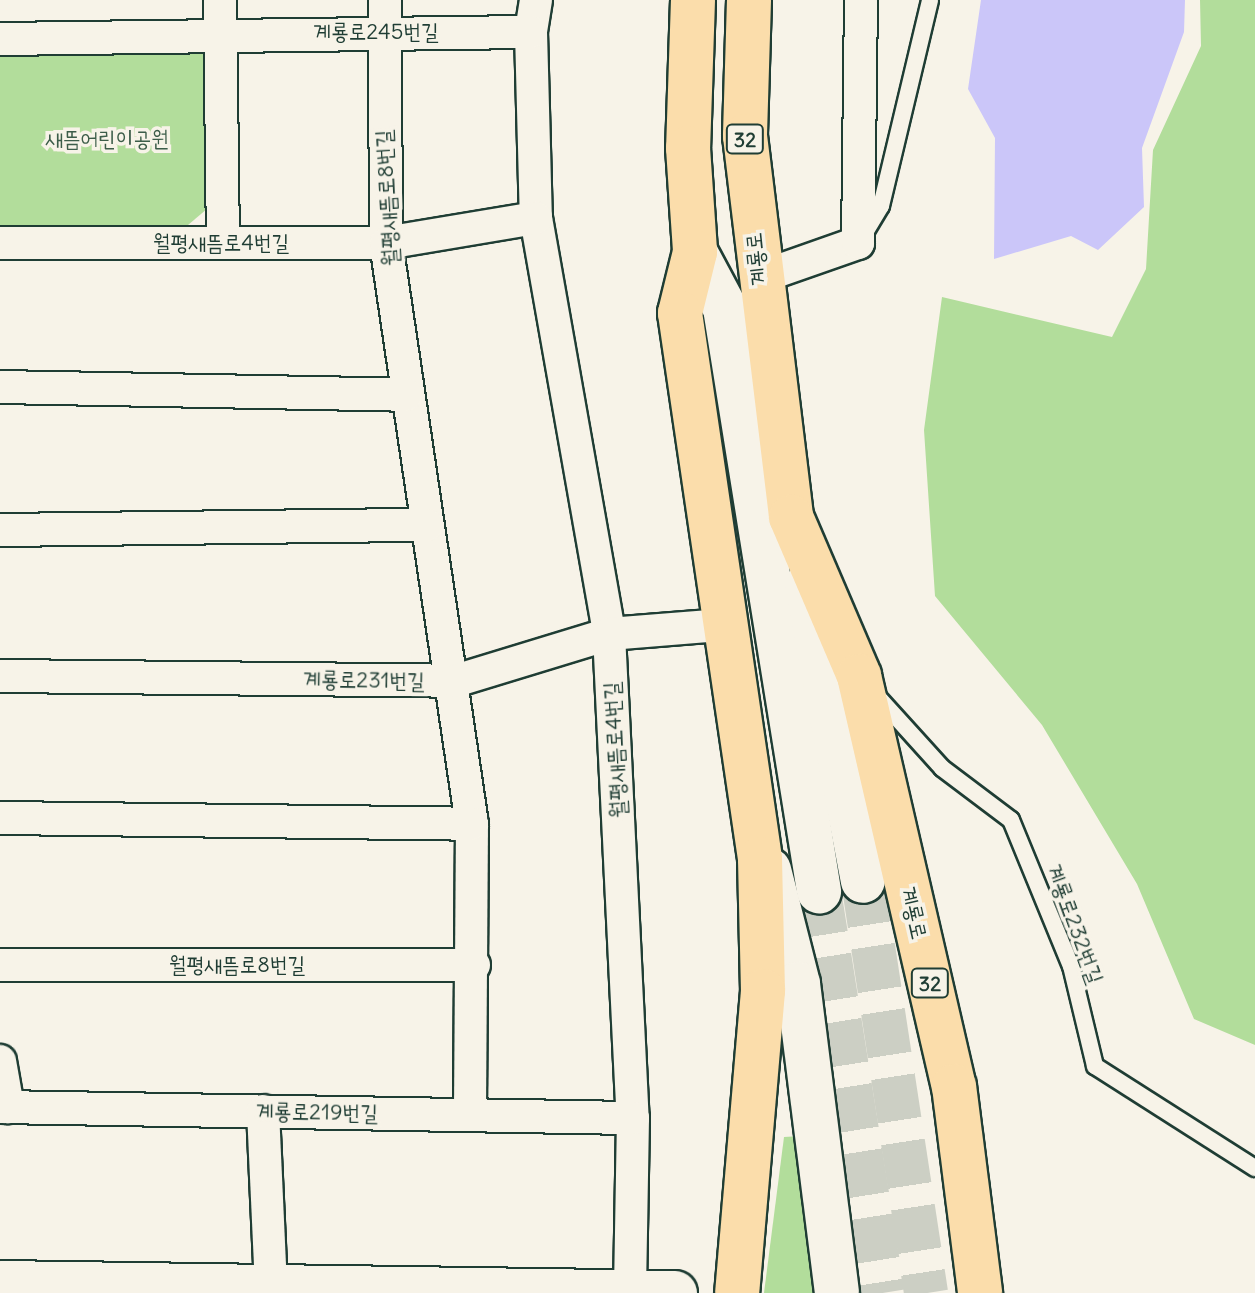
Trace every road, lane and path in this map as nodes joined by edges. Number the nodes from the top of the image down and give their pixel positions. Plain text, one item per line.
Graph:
1 (536, 0) edge
2 (693, 0) edge
3 (749, 0) edge
4 (861, 0) edge
5 (930, 0) edge
6 (220, 16) edge
7 (384, 16) edge
8 (531, 32) junction
9 (0, 39) edge
10 (536, 218) junction
11 (223, 242) junction
12 (0, 243) edge
13 (386, 243) junction
14 (858, 243) junction
15 (695, 252) junction
16 (758, 278) junction
17 (0, 387) edge
18 (406, 395) junction
19 (791, 517) junction
20 (427, 525) junction
21 (0, 530) edge
22 (720, 625) junction
23 (609, 634) junction
24 (0, 676) edge
25 (859, 676) junction
26 (455, 681) junction
27 (754, 805) junction
28 (0, 818) edge
29 (472, 824) junction
30 (863, 881) tunnel mouth
31 (819, 891) tunnel mouth
32 (0, 965) edge
33 (474, 965) junction
34 (0, 1061) edge
35 (4, 1107) edge
36 (263, 1111) junction
37 (470, 1115) junction
38 (633, 1118) junction
39 (1255, 1168) edge
40 (0, 1283) edge
41 (271, 1286) junction
42 (607, 1290) edge
43 (675, 1293) edge
44 (737, 1293) edge
45 (837, 1293) edge
46 (980, 1293) edge

1 - 8 street, 월평새뜸로4번길
2 - 15 main road
3 - 16 main road, 계룡로 / 32
4 - 14 street
5 - 14 lane
6 - 7 street, 계룡로245번길
6 - 9 street, 계룡로245번길
6 - 11 street
7 - 8 street, 계룡로245번길
7 - 13 street, 월평새뜸로8번길
8 - 10 street, 월평새뜸로4번길
10 - 13 street, 월평새뜸로4번길
10 - 23 street, 월평새뜸로4번길
11 - 12 street, 월평새뜸로4번길
11 - 13 street, 월평새뜸로4번길
13 - 18 street, 월평새뜸로8번길
14 - 16 street
15 - 22 main road
15 - 31 street
16 - 19 main road, 계룡로 / 32
17 - 18 street
18 - 20 street, 월평새뜸로8번길
19 - 25 main road, 32
19 - 30 street
20 - 21 street
20 - 26 street, 월평새뜸로8번길
22 - 23 street, 계룡로231번길
22 - 27 main road
23 - 26 street, 계룡로231번길
23 - 38 street, 월평새뜸로4번길
24 - 26 street, 계룡로231번길
25 - 39 lane, 계룡로232번길
25 - 46 main road, 계룡로 / 32
26 - 29 street, 월평새뜸로8번길
27 - 44 main road
27 - 45 street
28 - 29 street
29 - 33 street, 월평새뜸로8번길
32 - 33 street, 월평새뜸로8번길
33 - 37 street, 월평새뜸로8번길
34 - 35 street
35 - 36 street, 계룡로219번길
36 - 37 street, 계룡로219번길
36 - 41 street
37 - 38 street, 계룡로219번길
38 - 42 street, 월평새뜸로4번길
40 - 41 street
41 - 42 street
42 - 43 street

